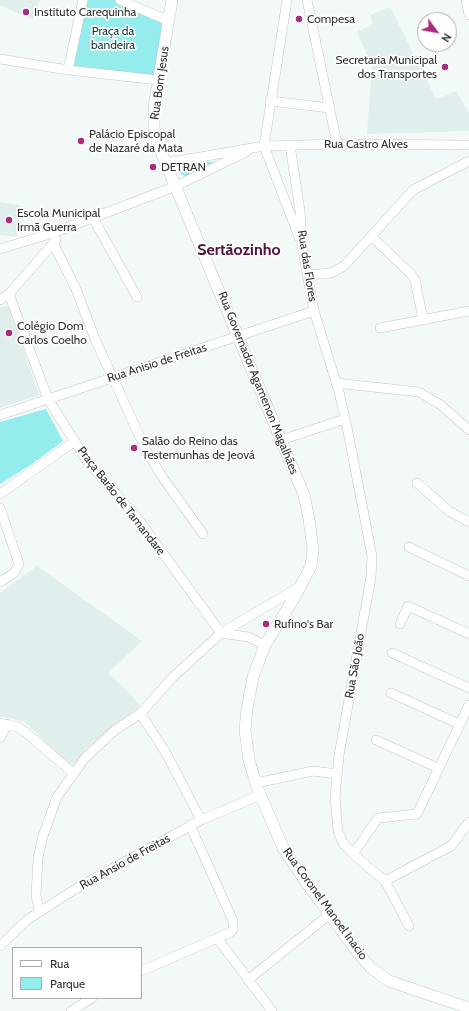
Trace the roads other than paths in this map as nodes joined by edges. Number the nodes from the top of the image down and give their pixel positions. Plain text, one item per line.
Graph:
1 (83, 0) edge
2 (120, 0) edge
3 (172, 0) edge
4 (287, 0) edge
5 (307, 0) edge
6 (466, 0) edge
7 (469, 15) edge
8 (169, 21) junction
9 (0, 58) edge
10 (68, 70) junction
11 (158, 80) junction
12 (270, 102) junction
13 (330, 108) junction
14 (337, 144) junction
15 (290, 145) junction
16 (469, 145) edge
17 (260, 147) junction
18 (469, 161) edge
19 (166, 163) junction
20 (176, 186) junction
21 (93, 218) junction
22 (66, 228) junction
23 (371, 236) junction
24 (53, 243) junction
25 (302, 246) junction
26 (0, 249) edge
27 (308, 275) junction
28 (9, 294) junction
29 (137, 297) dead end
30 (0, 299) edge
31 (314, 311) junction
32 (469, 311) edge
33 (423, 318) junction
34 (380, 328) dead end
35 (238, 336) junction
36 (113, 377) junction
37 (336, 384) junction
38 (48, 399) junction
39 (0, 415) edge
40 (345, 420) junction
41 (469, 430) edge
42 (281, 440) junction
43 (75, 441) junction
44 (417, 483) dead end
45 (0, 494) edge
46 (0, 508) edge
47 (469, 522) edge
48 (203, 534) dead end
49 (409, 547) dead end
50 (469, 576) edge
51 (0, 582) edge
52 (302, 585) junction
53 (400, 624) dead end
54 (220, 633) junction
55 (469, 634) edge
56 (265, 645) junction
57 (392, 653) dead end
58 (469, 688) edge
59 (391, 693) dead end
60 (469, 705) edge
61 (140, 713) junction
62 (464, 721) edge
63 (4, 723) edge
64 (0, 738) edge
65 (376, 740) dead end
66 (438, 768) junction
67 (73, 773) junction
68 (337, 774) junction
69 (256, 783) junction
70 (260, 795) junction
71 (201, 820) junction
72 (469, 823) edge
73 (190, 826) junction
74 (352, 854) junction
75 (385, 881) junction
76 (39, 912) junction
77 (330, 914) junction
78 (409, 926) dead end
79 (217, 938) junction
80 (0, 946) edge
81 (142, 971) edge
82 (248, 980) junction
83 (90, 999) edge
84 (469, 1008) edge
85 (70, 1011) edge
86 (272, 1011) edge

1 - 10 street
2 - 8 street
3 - 8 street, Rua Bom Jesus
4 - 12 street
5 - 13 street
6 - 7 street
8 - 11 street, Rua Bom Jesus
9 - 10 street
10 - 11 street
11 - 19 street, Rua Bom Jesus
12 - 13 street
12 - 17 street
13 - 14 street
14 - 15 street, Rua Castro Alves
14 - 16 street, Rua Castro Alves
15 - 17 street, Rua Castro Alves
15 - 25 street, Rua das Flores
17 - 19 street, Rua Castro Alves
17 - 20 street
17 - 25 street
18 - 23 street
19 - 20 street, Rua Bom Jesus
20 - 21 street
20 - 35 street, Rua Governador Agamenon Magalhães
21 - 22 street
21 - 29 street
22 - 24 street
22 - 26 street
23 - 27 street
23 - 33 street
24 - 28 street
24 - 36 street
25 - 27 street, Rua das Flores
27 - 31 street, Rua das Flores
28 - 30 street
28 - 38 street, Praça Barão de Tamandare
31 - 35 street, Rua Anisio de Freitas
31 - 37 street, Rua das Flores
32 - 33 street
33 - 34 street
35 - 36 street, Rua Anisio de Freitas
35 - 42 street, Rua Governador Agamenon Magalhães
36 - 38 street, Rua Anisio de Freitas
36 - 48 street
37 - 40 street, Rua São João
37 - 41 street
38 - 39 street, Rua Anisio de Freitas
38 - 43 street, Praça Barão de Tamandare
40 - 42 street
40 - 68 street, Rua São João
42 - 52 street, Rua Governador Agamenon Magalhães
43 - 45 street
43 - 54 street, Praça Barão de Tamandare
44 - 47 street
46 - 51 street
49 - 50 street
52 - 54 street
52 - 56 street, Rua Coronel Manoel Inacio
53 - 55 street
54 - 56 street
54 - 61 street
56 - 69 street, Rua Coronel Manoel Inacio
57 - 58 street
59 - 62 street
60 - 62 street
61 - 67 street
61 - 71 street
62 - 66 street
63 - 64 street
63 - 67 street
65 - 66 street
66 - 74 street
67 - 76 street
68 - 69 street
68 - 74 street, Rua São João
69 - 70 street, Rua Coronel Manoel Inacio
70 - 71 street, Rua Ansio de Freitas
70 - 77 street, Rua Coronel Manoel Inacio
71 - 73 street, Rua Ansio de Freitas
72 - 75 street
73 - 76 street, Rua Ansio de Freitas
73 - 79 street
74 - 75 street, Rua São João
75 - 78 street, Rua São João
76 - 80 street, Rua Ansio de Freitas
77 - 82 street
77 - 84 street, Rua Coronel Manoel Inacio
79 - 81 street
79 - 82 street
82 - 86 street
83 - 85 street

